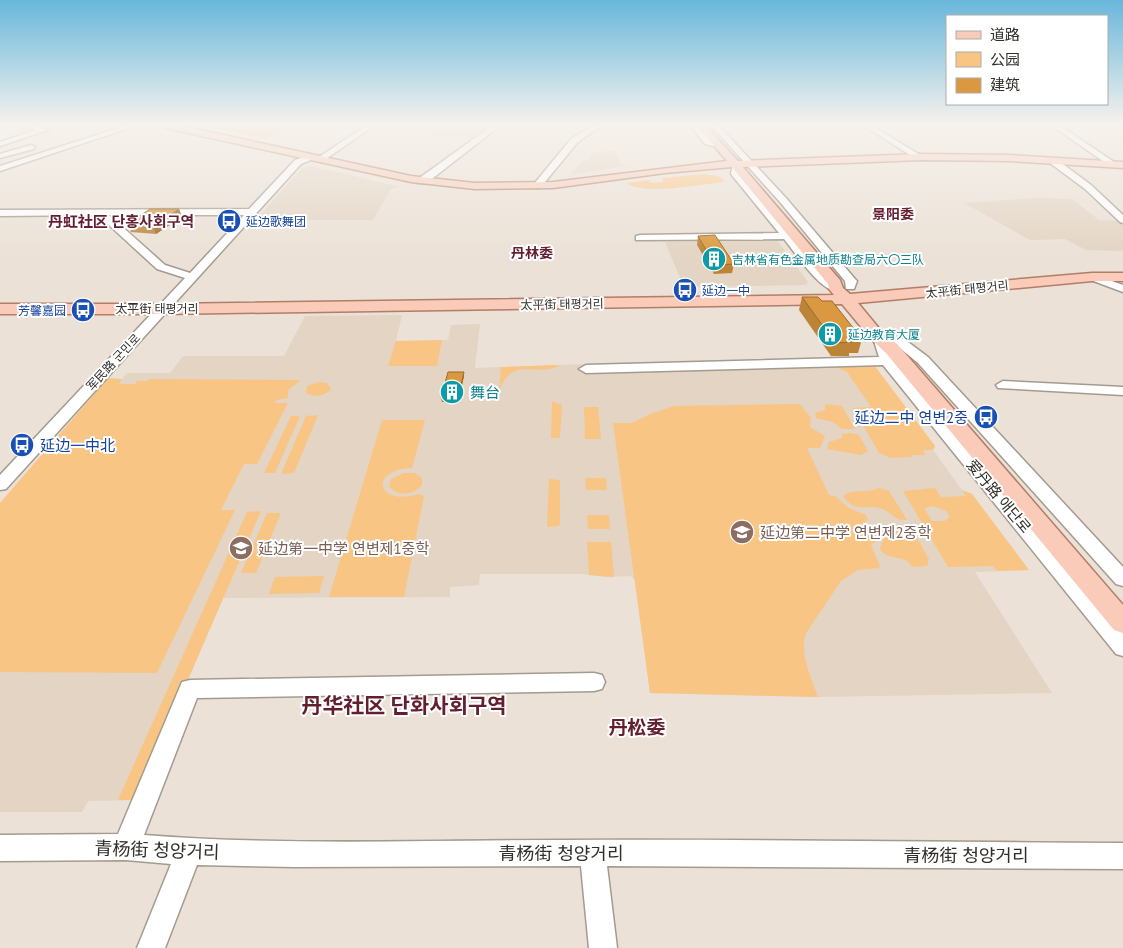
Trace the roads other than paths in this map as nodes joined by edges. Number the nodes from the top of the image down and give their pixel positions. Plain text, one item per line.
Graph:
1 (291, 169) edge
2 (367, 169) edge
3 (439, 169) edge
4 (551, 169) edge
5 (670, 169) edge
6 (736, 169) edge
7 (745, 169) edge
8 (1064, 169) edge
9 (421, 181) junction
10 (537, 186) junction
11 (100, 212) junction
12 (251, 212) junction
13 (0, 213) edge
14 (1123, 220) edge
15 (786, 236) junction
16 (640, 238) dead end
17 (1123, 272) edge
18 (192, 276) junction
19 (1092, 277) junction
20 (1123, 277) edge
21 (1123, 289) edge
22 (848, 293) junction
23 (0, 301) edge
24 (165, 306) junction
25 (0, 309) edge
26 (876, 314) junction
27 (859, 315) junction
28 (889, 348) junction
29 (586, 369) dead end
30 (1003, 385) dead end
31 (1123, 391) edge
32 (0, 484) edge
33 (1123, 579) edge
34 (1123, 605) edge
35 (1123, 624) edge
36 (1123, 648) edge
37 (594, 682) dead end
38 (126, 847) junction
39 (0, 848) edge
40 (189, 852) junction
41 (593, 853) junction
42 (1123, 856) edge
43 (152, 948) edge
44 (603, 948) edge

1 - 12 street, 军民路 군민로
2 - 9 main road
3 - 9 street
4 - 10 street
5 - 10 main road
6 - 15 street, 爱丹路 애단로
7 - 22 main road, 爱丹路 애단로
8 - 14 street
9 - 10 main road
11 - 12 street
11 - 13 street
11 - 18 street
12 - 18 street, 军民路 군민로
15 - 16 street
15 - 22 street, 爱丹路 애단로
17 - 22 main road, 太平街 태평거리
18 - 24 street, 军民路 군민로
19 - 20 main road, 太平街 태평거리
19 - 21 street
19 - 22 main road, 太平街 태평거리
22 - 24 main road, 太平街 태평거리
22 - 26 main road, 爱丹路 애단로
22 - 27 main road, 爱丹路 애단로
23 - 24 main road, 太平街 태평거리
24 - 25 main road, 太平街 태평거리
24 - 32 street, 军民路 군민로
26 - 27 main road
26 - 28 main road, 爱丹路 애단로
27 - 28 main road, 爱丹路 애단로
28 - 29 street
28 - 33 street, 爱丹路 애단로
28 - 34 main road, 爱丹路 애단로
28 - 35 main road, 爱丹路 애단로
28 - 36 street, 爱丹路 애단로
30 - 31 street
37 - 38 street
38 - 39 street, 青杨街 청양거리
38 - 40 street, 青杨街 청양거리
40 - 41 street, 青杨街 청양거리
40 - 43 street
41 - 42 street, 青杨街 청양거리
41 - 44 street

